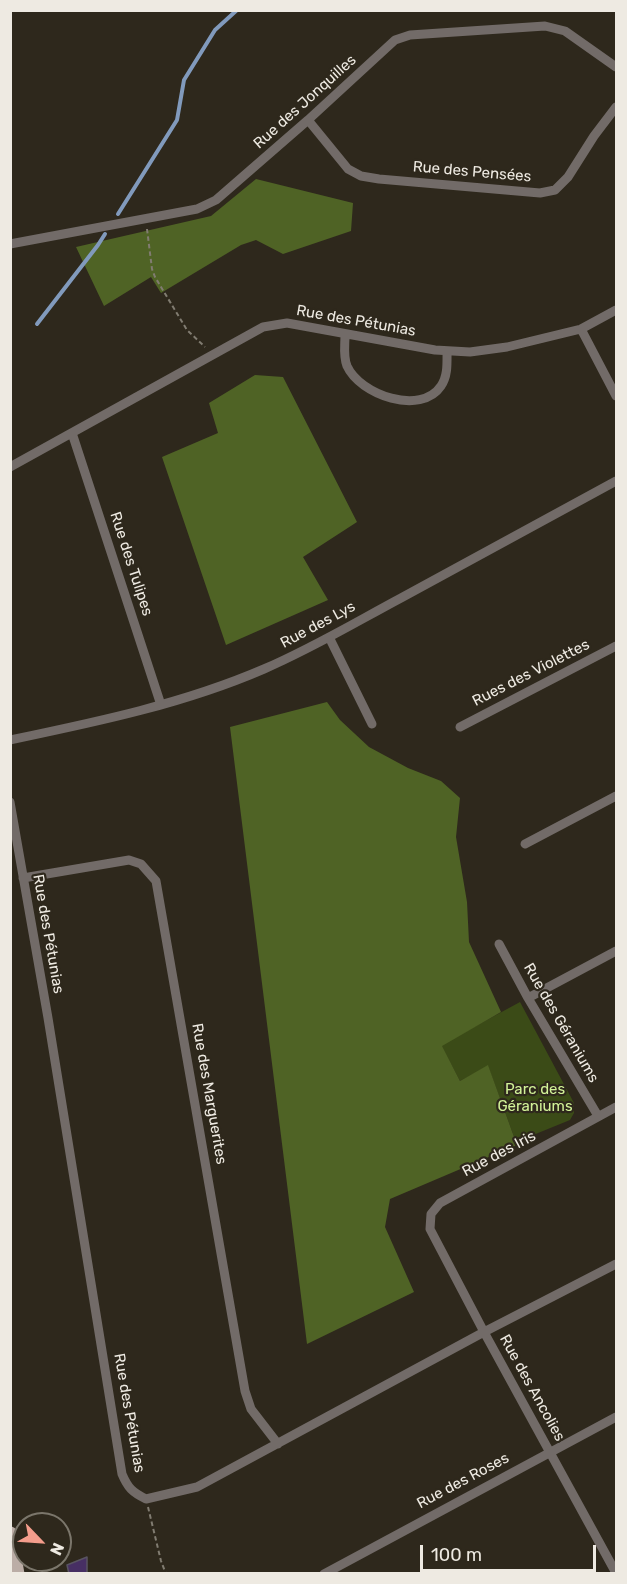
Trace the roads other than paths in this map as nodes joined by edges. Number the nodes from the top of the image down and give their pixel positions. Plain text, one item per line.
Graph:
1 (616, 67) edge
2 (616, 107) edge
3 (308, 120) junction
4 (10, 244) edge
5 (616, 310) edge
6 (581, 329) junction
7 (345, 335) junction
8 (447, 351) junction
9 (616, 396) edge
10 (72, 433) junction
11 (10, 466) edge
12 (616, 480) edge
13 (329, 637) junction
14 (616, 646) edge
15 (161, 705) junction
16 (372, 724) dead end
17 (460, 727) dead end
18 (10, 740) edge
19 (616, 796) edge
20 (10, 802) edge
21 (525, 844) dead end
22 (23, 878) junction
23 (499, 944) dead end
24 (616, 951) edge
25 (528, 998) junction
26 (616, 1107) edge
27 (598, 1116) junction
28 (431, 1214) joint
29 (616, 1264) edge
30 (484, 1332) junction
31 (616, 1417) edge
32 (279, 1444) junction
33 (550, 1451) junction
34 (10, 1534) edge
35 (616, 1573) edge
36 (17, 1574) edge
37 (324, 1574) edge

1 - 3 street, Rue des Jonquilles
2 - 3 street, Rue des Pensées
3 - 4 street, Rue des Jonquilles
5 - 6 street, Rue des Pétunias
6 - 8 street, Rue des Pétunias
6 - 9 street
7 - 8 street, Rue des Pétunias
7 - 8 street
7 - 10 street, Rue des Pétunias
10 - 11 street, Rue des Pétunias
10 - 15 street, Rue des Tulipes
12 - 13 street, Rue des Lys
13 - 15 street, Rue des Lys
13 - 16 street
14 - 17 street, Rues des Violettes
15 - 18 street, Rue des Lys
19 - 21 street
20 - 22 street, Rue des Pétunias
22 - 32 street, Rue des Marguerites
22 - 32 street, Rue des Pétunias
23 - 25 street, Rue des Géraniums
24 - 25 street
25 - 27 street, Rue des Géraniums
26 - 27 street, Rue des Iris
27 - 28 street, Rue des Iris
28 - 30 street, Rue des Ancolies
29 - 30 street
30 - 32 street
30 - 33 street, Rue des Ancolies
31 - 33 street, Rue des Roses
33 - 35 street, Rue des Ancolies
33 - 37 street, Rue des Roses
34 - 36 main road

